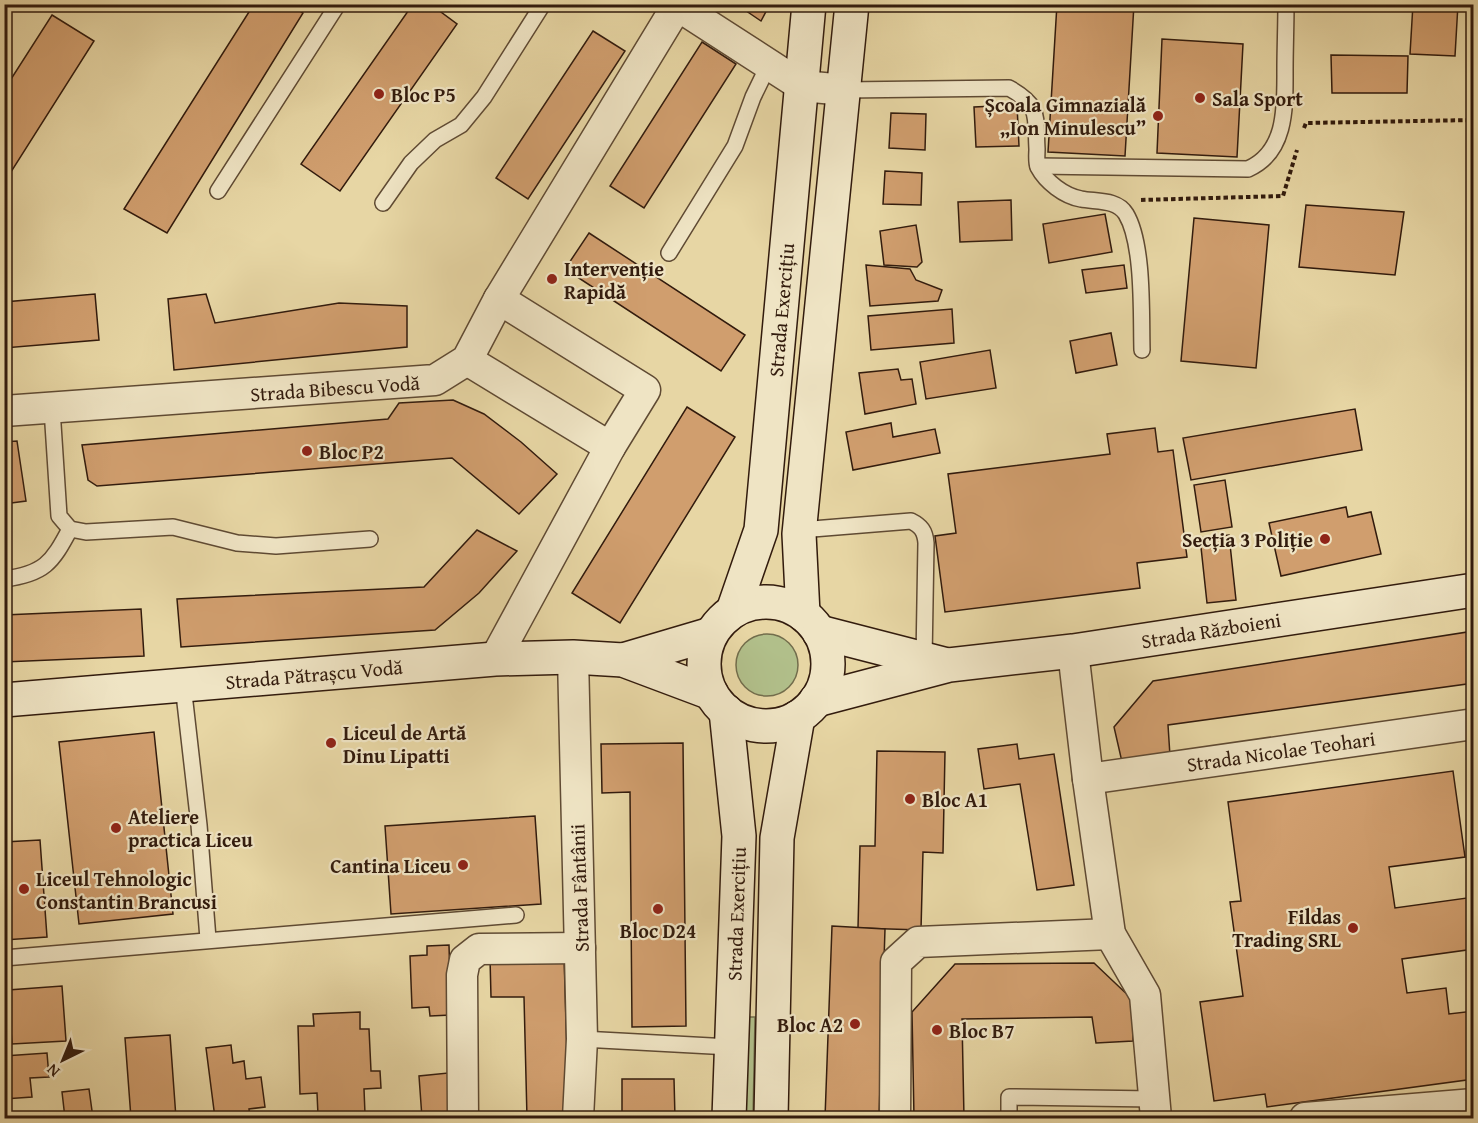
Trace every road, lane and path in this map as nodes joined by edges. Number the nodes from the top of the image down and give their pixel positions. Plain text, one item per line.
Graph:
1 (338, 4) edge
2 (543, 4) edge
3 (809, 4) edge
4 (852, 4) edge
5 (1286, 4) edge
6 (676, 5) edge
7 (769, 64) junction
8 (802, 86) junction
9 (845, 90) junction
10 (1038, 165) junction
11 (218, 191) dead end
12 (383, 203) dead end
13 (669, 253) dead end
14 (500, 299) junction
15 (1142, 350) dead end
16 (467, 360) junction
17 (52, 408) junction
18 (4, 411) edge
19 (610, 447) junction
20 (70, 529) junction
21 (800, 530) junction
22 (370, 540) dead end
23 (4, 579) edge
24 (1473, 590) edge
25 (733, 611) junction
26 (811, 623) junction
27 (711, 634) junction
28 (1072, 651) junction
29 (573, 657) junction
30 (495, 659) junction
31 (623, 660) junction
32 (937, 662) junction
33 (183, 685) junction
34 (4, 700) edge
35 (718, 702) junction
36 (807, 709) junction
37 (1473, 724) edge
38 (1088, 779) junction
39 (516, 915) dead end
40 (1110, 934) junction
41 (208, 939) junction
42 (580, 948) junction
43 (4, 958) edge
44 (582, 1039) junction
45 (730, 1047) junction
46 (1473, 1104) edge
47 (1155, 1109) edge
48 (1397, 1114) edge
49 (463, 1119) edge
50 (578, 1119) edge
51 (729, 1119) edge
52 (771, 1119) edge
53 (895, 1119) edge
54 (1009, 1119) edge
55 (1305, 1119) edge

1 - 11 lane
2 - 12 lane
3 - 8 main road, Strada Exercițiu
4 - 9 main road, Strada Exercițiu
5 - 10 lane
6 - 7 street
6 - 14 street
7 - 8 street
7 - 13 lane
8 - 9 street
8 - 25 main road, Strada Exercițiu
9 - 10 lane
9 - 21 main road, Strada Exercițiu
10 - 15 lane
14 - 16 street
14 - 19 street
16 - 17 street, Strada Bibescu Vodă
16 - 19 street
17 - 18 street, Strada Bibescu Vodă
17 - 20 lane
19 - 30 street
20 - 22 lane
20 - 23 lane
21 - 26 main road, Strada Exercițiu
21 - 32 lane
24 - 28 main road, Strada Războieni
25 - 26 main road
25 - 27 main road
26 - 32 main road
26 - 36 main road
27 - 31 main road
27 - 35 main road
28 - 32 main road, Strada Războieni
28 - 38 street
29 - 30 main road, Strada Pătrașcu Vodă
29 - 31 main road, Strada Pătrașcu Vodă
29 - 42 street, Strada Fântânii
30 - 33 main road, Strada Pătrașcu Vodă
31 - 35 main road
32 - 36 main road
33 - 34 main road, Strada Pătrașcu Vodă
33 - 41 lane
35 - 36 main road
35 - 45 main road, Strada Exercițiu
36 - 52 main road, Strada Exercițiu
37 - 38 street, Strada Nicolae Teohari
38 - 40 street
39 - 41 lane
40 - 47 street
40 - 53 street
41 - 43 lane
42 - 44 street, Strada Fântânii
42 - 49 street
44 - 45 lane
44 - 50 street, Strada Fântânii
45 - 51 main road, Strada Exercițiu
46 - 48 street
47 - 54 lane
48 - 55 street

